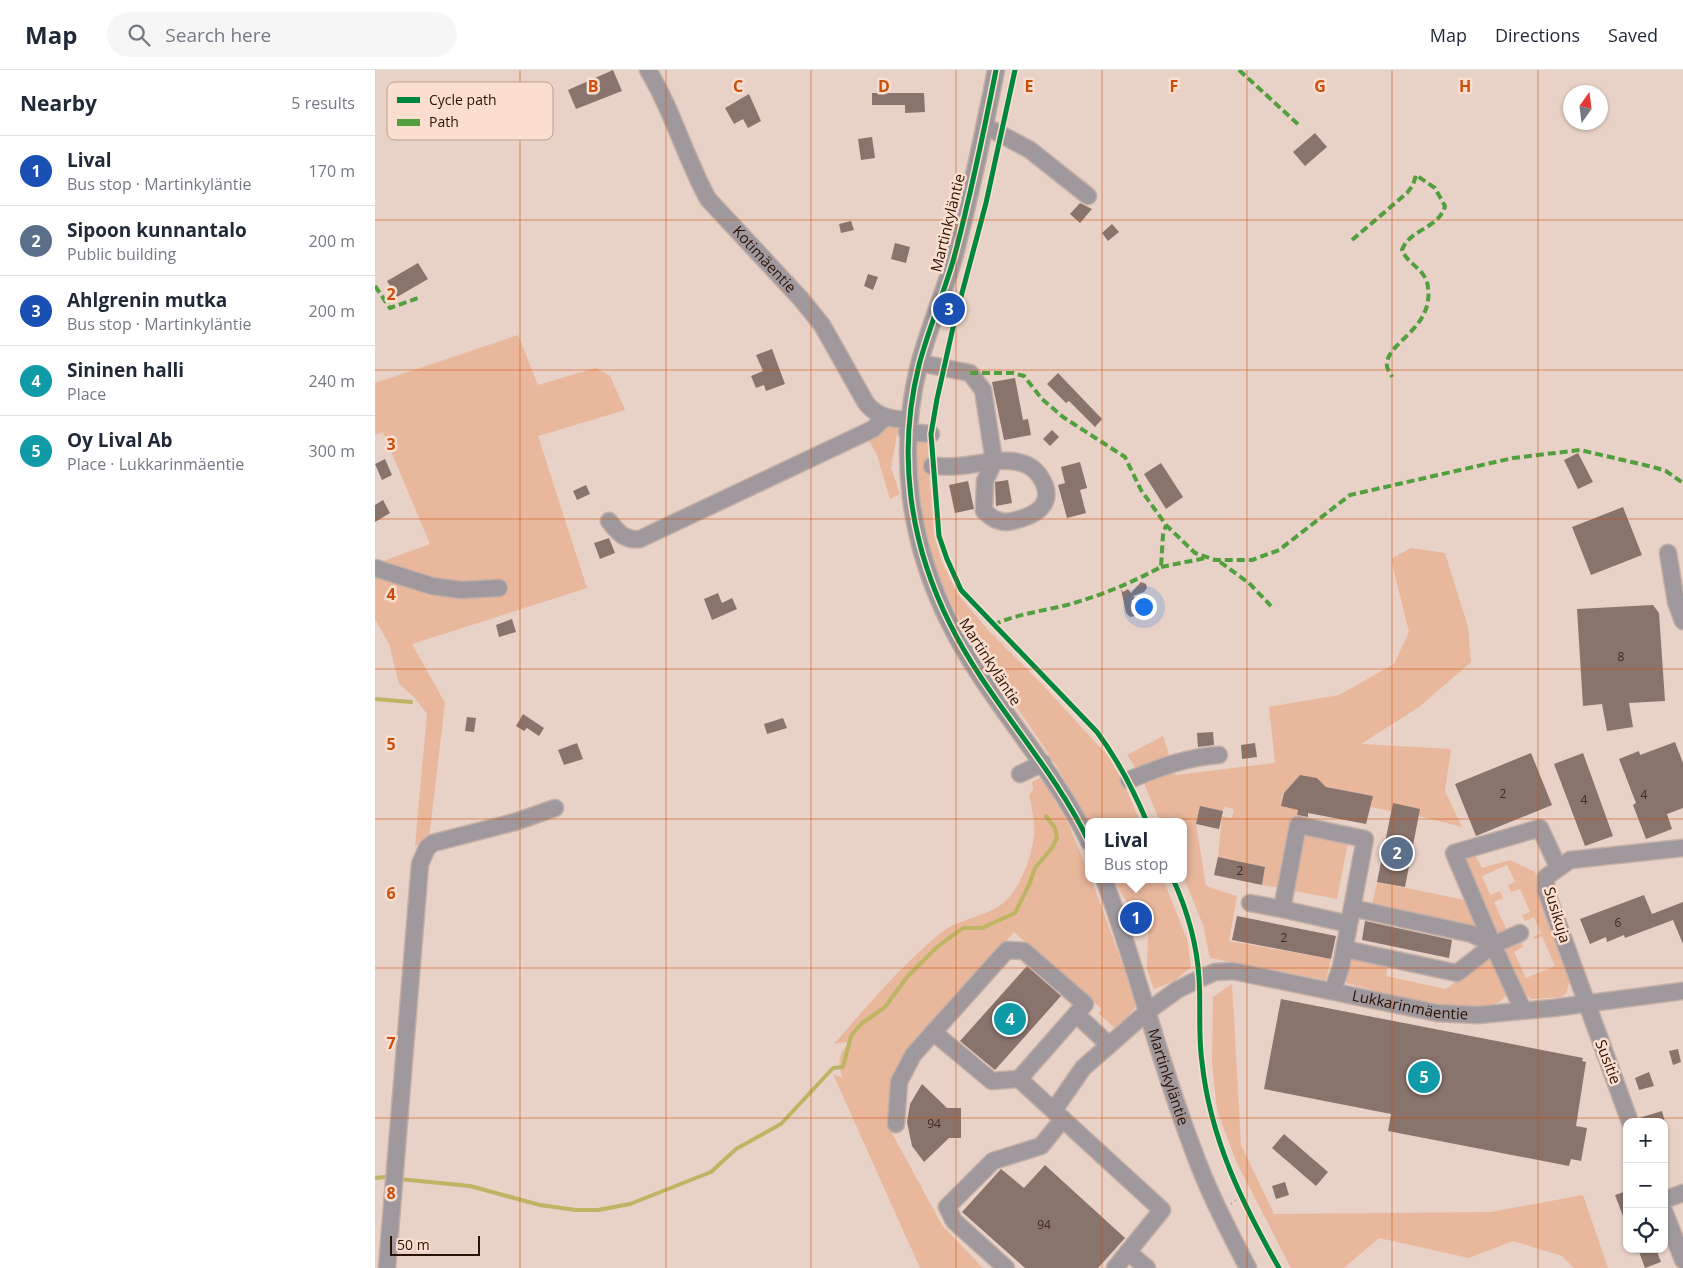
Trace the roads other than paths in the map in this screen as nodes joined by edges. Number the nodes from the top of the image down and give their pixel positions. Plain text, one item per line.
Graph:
1 (648, 70) edge
2 (996, 70) edge
3 (985, 126) junction
4 (1088, 196) dead end
5 (920, 363) junction
6 (885, 417) junction
7 (908, 426) junction
8 (931, 434) dead end
9 (932, 466) dead end
10 (609, 520) dead end
11 (1668, 553) dead end
12 (375, 568) edge
13 (499, 588) dead end
14 (1683, 621) edge
15 (1219, 755) dead end
16 (1043, 763) junction
17 (1020, 774) dead end
18 (1129, 780) dead end
19 (555, 808) dead end
20 (1085, 834) edge
21 (1683, 848) edge
22 (1558, 867) junction
23 (1105, 883) edge
24 (1250, 903) dead end
25 (1352, 908) junction
26 (1282, 909) junction
27 (1349, 924) junction
28 (1520, 933) dead end
29 (1493, 945) junction
30 (1345, 949) junction
31 (1333, 990) junction
32 (1683, 991) edge
33 (1587, 1002) junction
34 (1148, 1010) junction
35 (1523, 1010) junction
36 (1076, 1014) junction
37 (933, 1032) junction
38 (1109, 1045) junction
39 (1019, 1079) junction
40 (1059, 1115) junction
41 (1629, 1118) edge
42 (896, 1124) dead end
43 (1683, 1193) edge
44 (1668, 1199) edge
45 (1668, 1221) edge
46 (1129, 1252) junction
47 (1683, 1260) edge
48 (387, 1268) edge
49 (1006, 1268) edge
50 (1115, 1268) edge
51 (1147, 1268) edge
52 (1248, 1268) edge

1 - 6 street, Kotimäentie
2 - 3 street, Martinkyläntie
3 - 4 street
3 - 5 street, Martinkyläntie
5 - 7 street, Martinkyläntie
5 - 9 street
6 - 7 street, Kotimäentie
6 - 10 street
7 - 8 street, Kotimäentie
7 - 16 street, Martinkyläntie
11 - 14 street
12 - 13 street
15 - 18 street
16 - 17 street
16 - 20 street, Martinkyläntie
19 - 48 street
21 - 22 street, Susikuja
22 - 29 street
22 - 33 street, Susikuja
23 - 34 street, Martinkyläntie
24 - 26 street
25 - 26 street
25 - 27 street
25 - 29 street
26 - 27 street
27 - 30 street
28 - 29 street
29 - 30 street
29 - 35 street
30 - 31 street
31 - 34 street, Lukkarinmäentie
31 - 35 street, Lukkarinmäentie
32 - 33 street, Lukkarinmäentie
33 - 35 street, Lukkarinmäentie
33 - 41 street, Susitie
34 - 38 street, Lukkarinmäentie
34 - 52 street, Martinkyläntie
36 - 37 street
36 - 38 street
36 - 39 street
37 - 39 street
37 - 42 street
38 - 40 street, Lukkarinmäentie
39 - 40 street
40 - 46 street
40 - 49 street, Lukkarinmäentie
43 - 44 street
45 - 47 street
46 - 50 street
46 - 51 street

